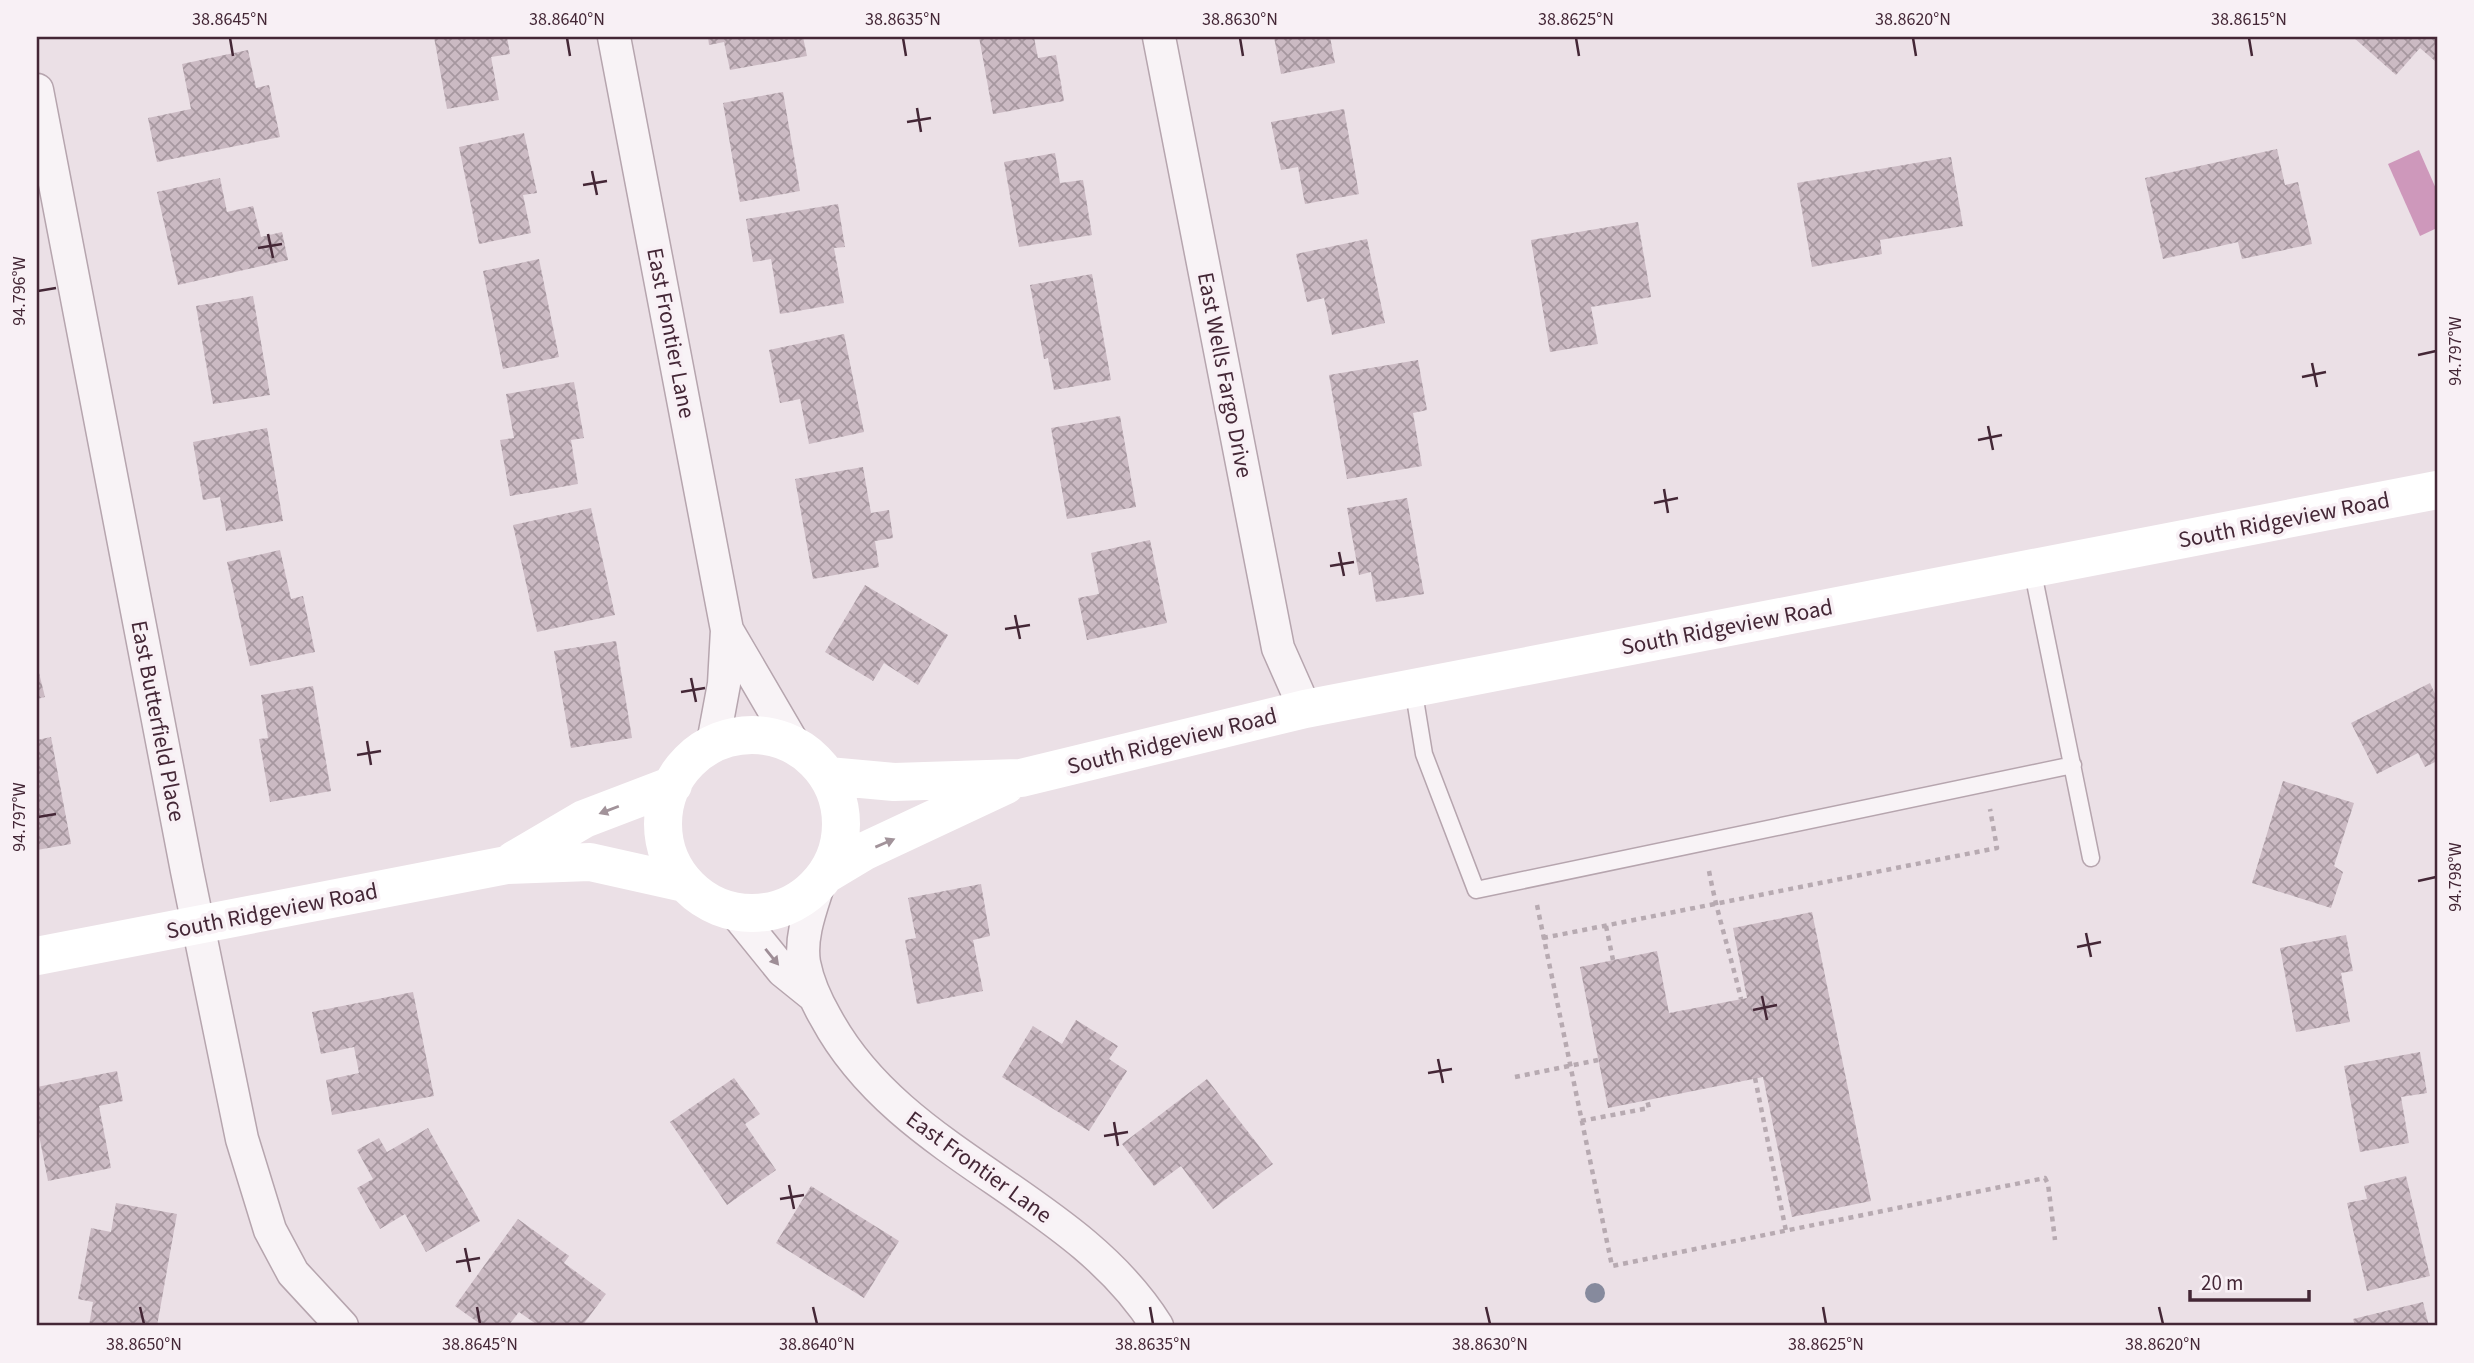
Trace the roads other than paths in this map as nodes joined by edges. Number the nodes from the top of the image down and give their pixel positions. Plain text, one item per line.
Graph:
1 (614, 37) edge
2 (1159, 37) edge
3 (37, 90) edge
4 (2437, 490) edge
5 (2032, 569) junction
6 (727, 630) junction
7 (1413, 687) junction
8 (1305, 709) junction
9 (713, 743) junction
10 (793, 743) junction
11 (2073, 765) junction
12 (828, 776) junction
13 (1021, 778) junction
14 (673, 785) junction
15 (2091, 858) dead end
16 (507, 865) junction
17 (821, 880) junction
18 (684, 883) junction
19 (736, 913) junction
20 (198, 925) junction
21 (37, 956) edge
22 (814, 996) junction
23 (327, 1321) edge
24 (1157, 1326) edge

1 - 6 street, East Frontier Lane
2 - 8 street, East Wells Fargo Drive
3 - 20 street, East Butterfield Place
4 - 5 main road, South Ridgeview Road
5 - 7 main road, South Ridgeview Road
5 - 11 lane
6 - 9 street
6 - 10 street
7 - 8 main road, South Ridgeview Road
7 - 11 lane
8 - 13 main road, South Ridgeview Road
9 - 10 main road
9 - 14 main road
10 - 12 main road
11 - 15 lane
12 - 13 main road
12 - 17 main road
17 -> 13 main road
14 -> 16 main road
14 - 18 main road
16 - 18 main road
16 - 20 main road, South Ridgeview Road
17 - 19 main road
17 - 22 street
18 - 19 main road
19 -> 22 street
20 - 21 main road, South Ridgeview Road
20 - 23 street, East Butterfield Place
22 - 24 street, East Frontier Lane

